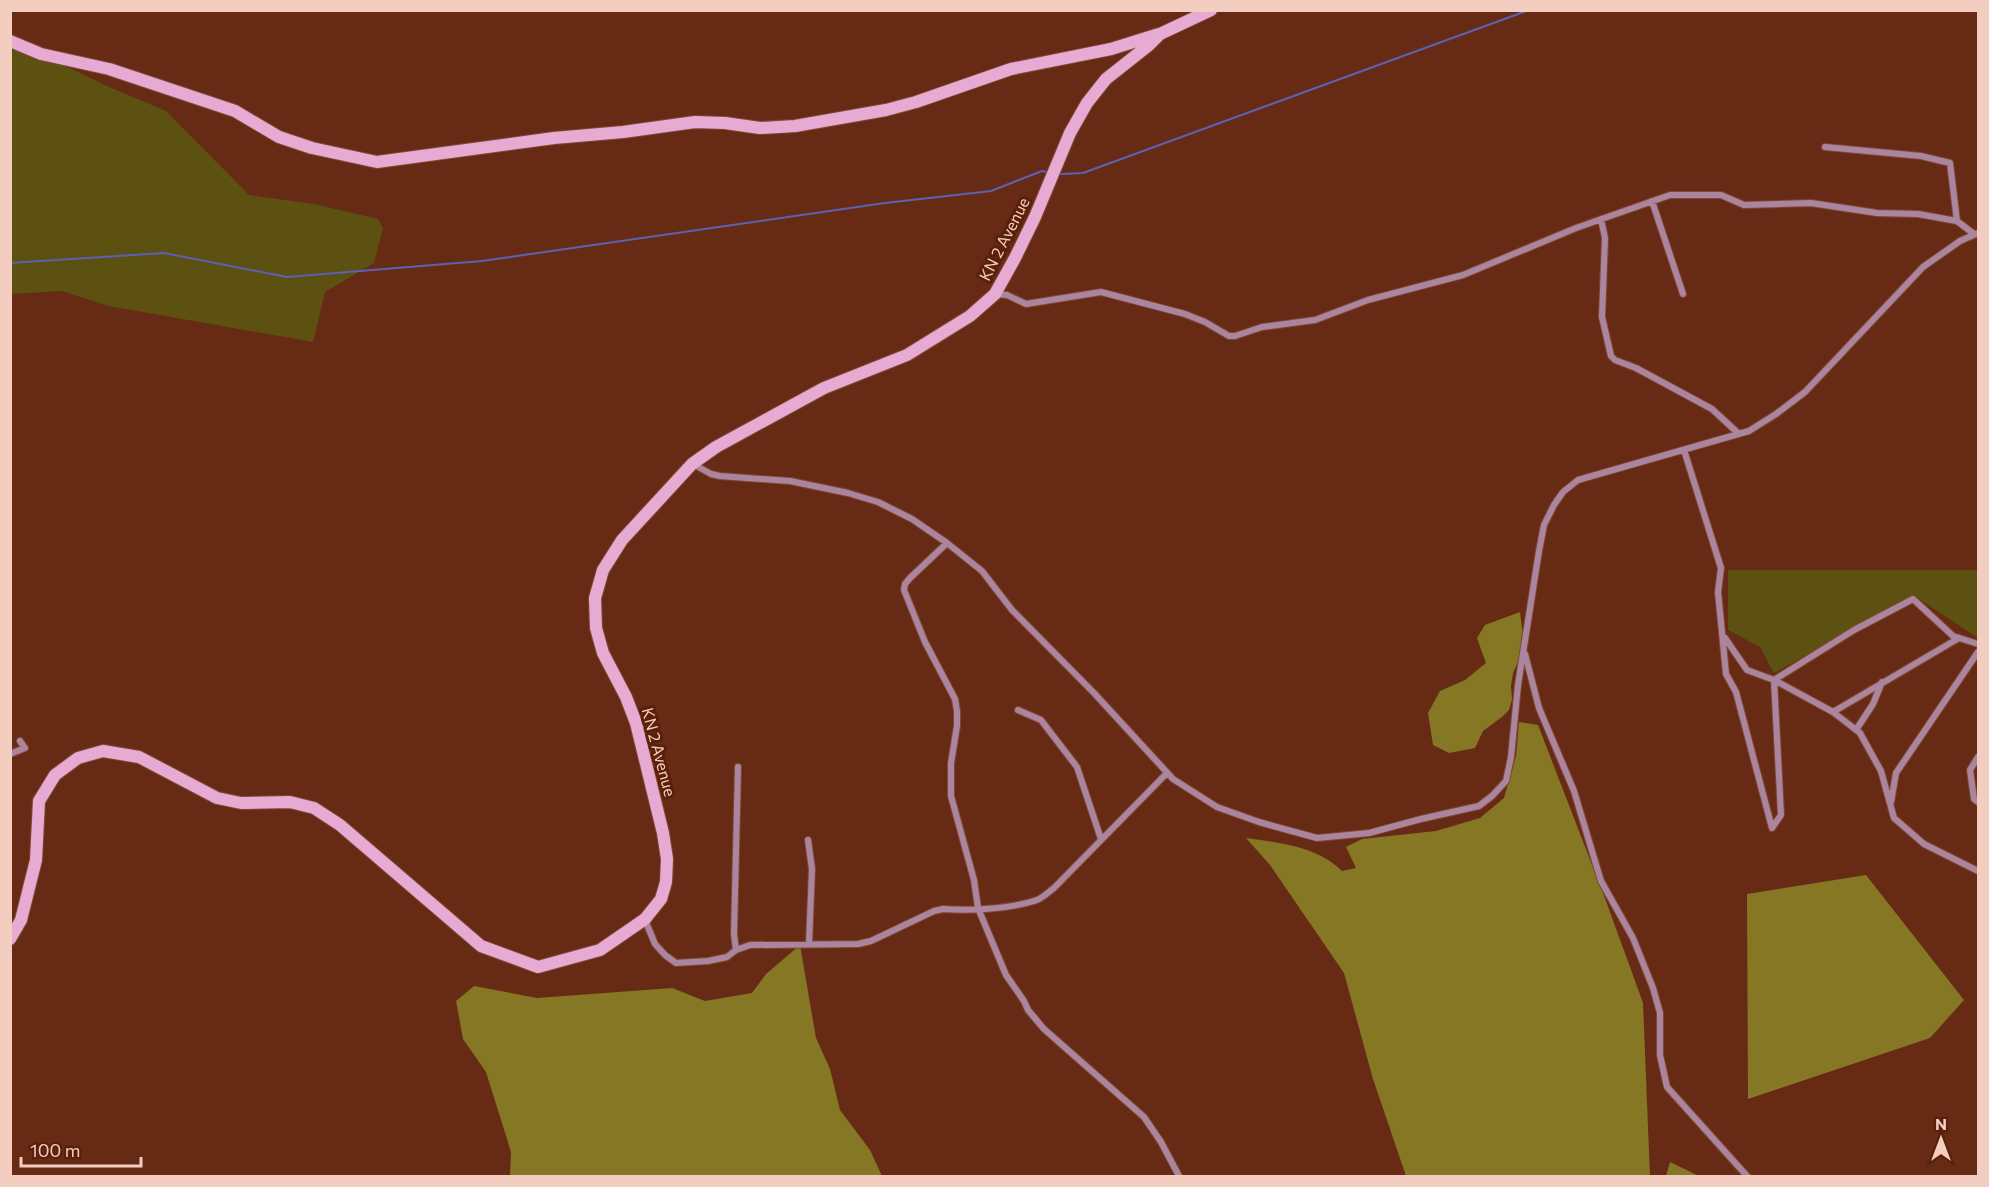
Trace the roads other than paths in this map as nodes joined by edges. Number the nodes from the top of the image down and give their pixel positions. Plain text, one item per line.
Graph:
1 (1211, 10) edge
2 (1160, 34) junction
3 (10, 41) edge
4 (1825, 147) dead end
5 (1652, 201) junction
6 (1601, 219) junction
7 (1957, 221) junction
8 (1976, 233) edge
9 (995, 294) junction
10 (1683, 294) dead end
11 (1739, 434) junction
12 (1684, 450) junction
13 (692, 464) junction
14 (947, 543) junction
15 (1723, 634) junction
16 (1959, 638) junction
17 (1978, 644) edge
18 (1524, 651) junction
19 (1978, 652) edge
20 (1774, 680) junction
21 (1882, 682) junction
22 (1018, 710) dead end
23 (1833, 712) junction
24 (1856, 730) junction
25 (20, 741) dead end
26 (10, 754) edge
27 (1978, 757) edge
28 (738, 767) dead end
29 (1167, 773) junction
30 (1977, 799) edge
31 (1891, 804) junction
32 (1101, 838) junction
33 (808, 840) dead end
34 (1978, 871) edge
35 (978, 908) junction
36 (645, 919) junction
37 (10, 939) edge
38 (809, 944) junction
39 (736, 950) junction
40 (1179, 1176) edge
41 (1747, 1176) edge

1 - 2 main road, KN 2 Avenue
2 - 3 main road
2 - 9 main road, KN 2 Avenue
4 - 7 street
5 - 6 street
5 - 7 street
5 - 10 street
6 - 9 street
6 - 11 street
7 - 8 street
8 - 11 street
9 - 13 main road, KN 2 Avenue
11 - 12 street
12 - 15 street
12 - 18 street
13 - 14 street
13 - 36 main road, KN 2 Avenue
14 - 29 street
14 - 35 street
15 - 20 street
15 - 20 street
16 - 17 street
16 - 20 street
16 - 21 street
18 - 29 street
18 - 41 street
19 - 31 street
20 - 23 street
21 - 23 street
21 - 24 street
22 - 32 street
23 - 24 street
24 - 31 street
25 - 26 street
27 - 30 street
28 - 39 street
29 - 32 street
31 - 34 street
32 - 35 street
33 - 38 street
35 - 38 street
35 - 40 street
36 - 37 main road, KN 2 Avenue
36 - 39 street
38 - 39 street

